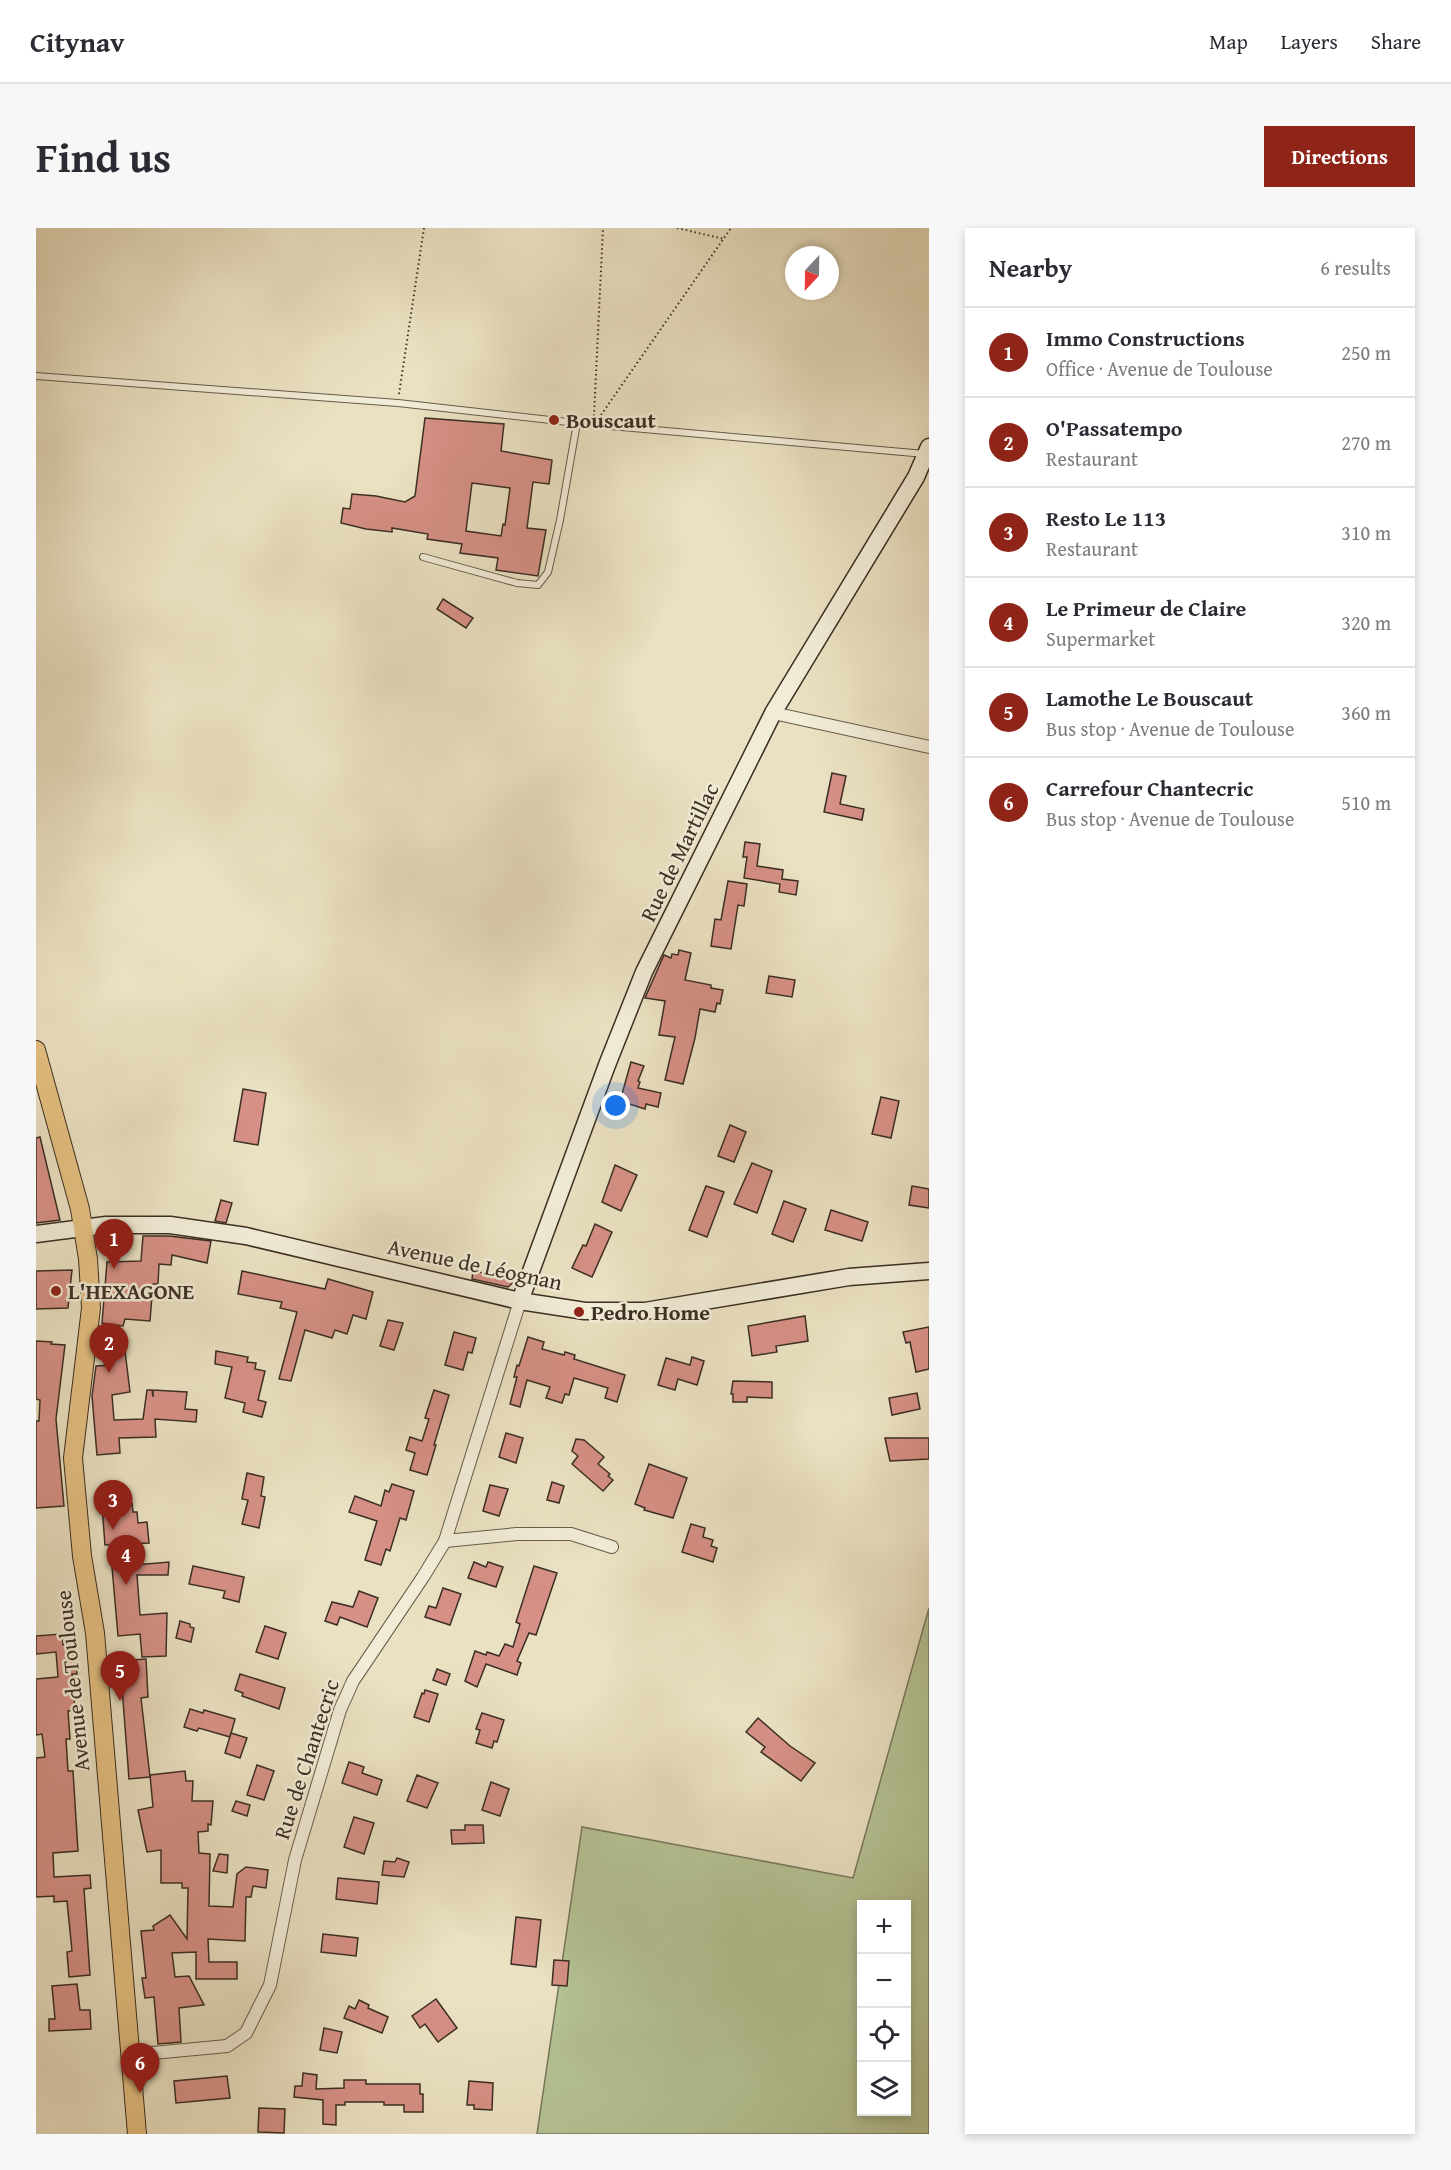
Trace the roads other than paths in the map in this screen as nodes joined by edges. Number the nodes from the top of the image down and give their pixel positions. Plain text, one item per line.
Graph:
1 (36, 376) edge
2 (577, 423) junction
3 (927, 450) edge
4 (423, 557) dead end
5 (773, 712) junction
6 (929, 747) edge
7 (36, 1050) edge
8 (84, 1227) junction
9 (36, 1234) edge
10 (929, 1271) edge
11 (520, 1301) junction
12 (445, 1541) junction
13 (612, 1547) dead end
14 (131, 2055) junction
15 (137, 2134) edge

1 - 2 lane
2 - 3 lane
2 - 4 lane
3 - 5 street, Rue de Martillac
5 - 6 street
5 - 11 street, Rue de Martillac
7 - 8 main road, Avenue de Toulouse
8 - 9 street, Avenue de Léognan
8 - 11 street, Avenue de Léognan
8 - 14 main road, Avenue de Toulouse
10 - 11 street, Avenue de Léognan
11 - 12 street, Rue de Chantecric
12 - 13 street
12 - 14 street, Rue de Chantecric
14 - 15 main road, Avenue de Toulouse

